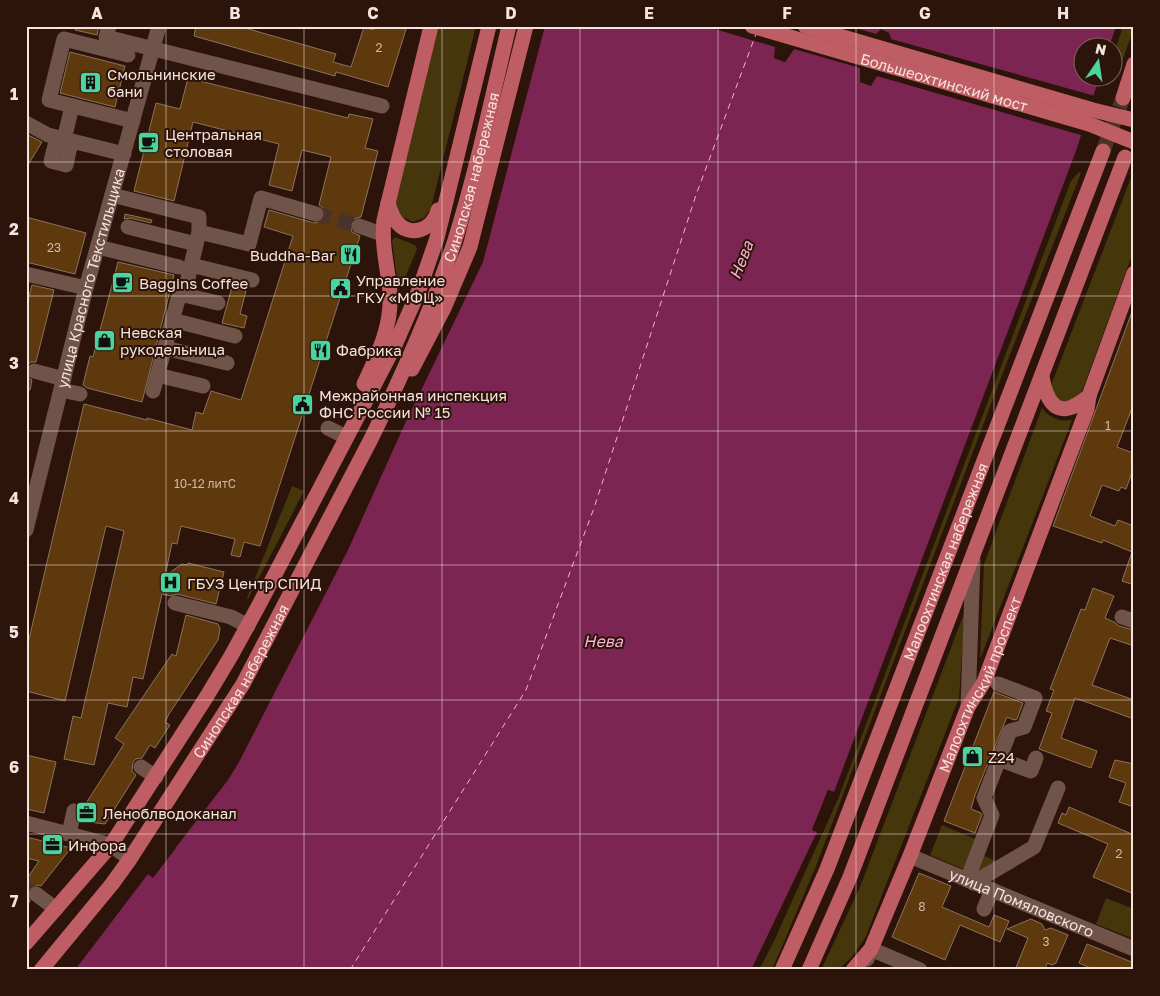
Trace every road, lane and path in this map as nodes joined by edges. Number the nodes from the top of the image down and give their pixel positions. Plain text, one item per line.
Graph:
1 (160, 26) edge
2 (431, 26) edge
3 (489, 26) edge
4 (509, 26) edge
5 (526, 26) edge
6 (752, 26) edge
7 (805, 26) edge
8 (106, 38) edge
9 (153, 49) junction
10 (128, 55) dead end
11 (1134, 64) edge
12 (1123, 98) tunnel mouth
13 (72, 106) junction
14 (382, 106) dead end
15 (1134, 120) edge
16 (133, 121) junction
17 (26, 123) edge
18 (64, 140) junction
19 (1134, 142) edge
20 (1103, 151) tunnel mouth
21 (124, 154) junction
22 (1125, 157) dead end
23 (451, 177) junction
24 (112, 195) junction
25 (388, 203) junction
26 (316, 214) tunnel mouth
27 (359, 226) tunnel mouth
28 (128, 228) dead end
29 (382, 234) junction
30 (198, 238) junction
31 (98, 247) junction
32 (185, 266) junction
33 (1134, 273) edge
34 (27, 279) edge
35 (252, 280) dead end
36 (86, 288) junction
37 (184, 294) junction
38 (218, 303) dead end
39 (172, 320) junction
40 (235, 336) dead end
41 (164, 348) junction
42 (227, 363) dead end
43 (34, 371) dead end
44 (157, 376) junction
45 (1042, 377) junction
46 (398, 382) junction
47 (62, 384) junction
48 (203, 386) dead end
49 (153, 391) dead end
50 (80, 394) dead end
51 (1089, 396) junction
52 (360, 410) junction
53 (328, 428) dead end
54 (346, 437) junction
55 (28, 515) edge
56 (26, 530) edge
57 (973, 558) junction
58 (175, 603) dead end
59 (248, 626) junction
60 (998, 684) dead end
61 (968, 707) junction
62 (1036, 758) dead end
63 (999, 759) junction
64 (140, 767) dead end
65 (156, 777) junction
66 (1058, 788) dead end
67 (74, 810) dead end
68 (26, 823) edge
69 (69, 834) junction
70 (111, 845) junction
71 (910, 856) junction
72 (130, 859) junction
73 (970, 881) junction
74 (992, 890) junction
75 (36, 894) tunnel mouth
76 (56, 909) junction
77 (984, 909) dead end
78 (26, 943) edge
79 (871, 949) junction
80 (1134, 949) edge
81 (41, 970) edge
82 (782, 970) edge
83 (809, 970) edge
84 (853, 970) edge
85 (862, 970) edge
86 (920, 970) edge

1 - 9 street, улица Красного Текстильщика
2 - 25 main road
3 - 23 main road, Синопская набережная
4 - 46 main road, Синопская набережная
5 - 46 main road
6 - 19 main road, Большеохтинский мост
7 - 15 main road, Большеохтинский мост
8 - 9 street
8 - 10 street
8 - 13 street
9 - 14 street
9 - 16 street, улица Красного Текстильщика
11 - 12 main road
13 - 16 street
13 - 18 street
16 - 21 street, улица Красного Текстильщика
17 - 18 street
18 - 21 street
20 - 82 main road, Малоохтинская набережная
21 - 24 street, улица Красного Текстильщика
22 - 45 main road, Малоохтинская набережная
23 - 25 main road
23 - 52 main road, Синопская набережная
24 - 30 street
24 - 31 street, улица Красного Текстильщика
25 - 29 main road
26 - 30 street
27 - 29 street
28 - 30 street
29 - 52 main road
30 - 32 street
31 - 32 street
31 - 36 street, улица Красного Текстильщика
32 - 35 street
32 - 37 street
33 - 51 main road, Малоохтинский проспект
34 - 36 street
36 - 47 street, улица Красного Текстильщика
37 - 38 street
37 - 39 street
39 - 40 street
39 - 41 street
41 - 42 street
41 - 44 street
43 - 47 street
44 - 48 street
44 - 49 street
45 - 51 main road
45 - 57 main road, Малоохтинская набережная
46 - 72 main road, Синопская набережная
47 - 50 street
47 - 55 street, улица Красного Текстильщика
51 - 61 main road, Малоохтинский проспект
52 - 54 main road, Синопская набережная
53 - 54 street
54 - 59 main road, Синопская набережная
55 - 56 street, улица Красного Текстильщика
57 - 61 street
57 - 83 main road, Малоохтинская набережная
58 - 59 street
59 - 65 main road, Синопская набережная
60 - 63 street
61 - 71 main road, Малоохтинский проспект
62 - 63 street
63 - 73 street
64 - 65 street
65 - 70 main road, Синопская набережная
66 - 73 street
67 - 69 street
68 - 69 street
69 - 70 street
70 - 72 street
70 - 76 main road, Синопская набережная
71 - 73 street, улица Помяловского
71 - 79 main road, Малоохтинский проспект
72 - 81 main road, Синопская набережная
73 - 74 street, улица Помяловского
74 - 77 street
74 - 80 street, улица Помяловского
75 - 76 street
76 - 78 main road, Синопская набережная
79 - 84 main road
79 - 85 street, Малоохтинский проспект
79 - 86 street

